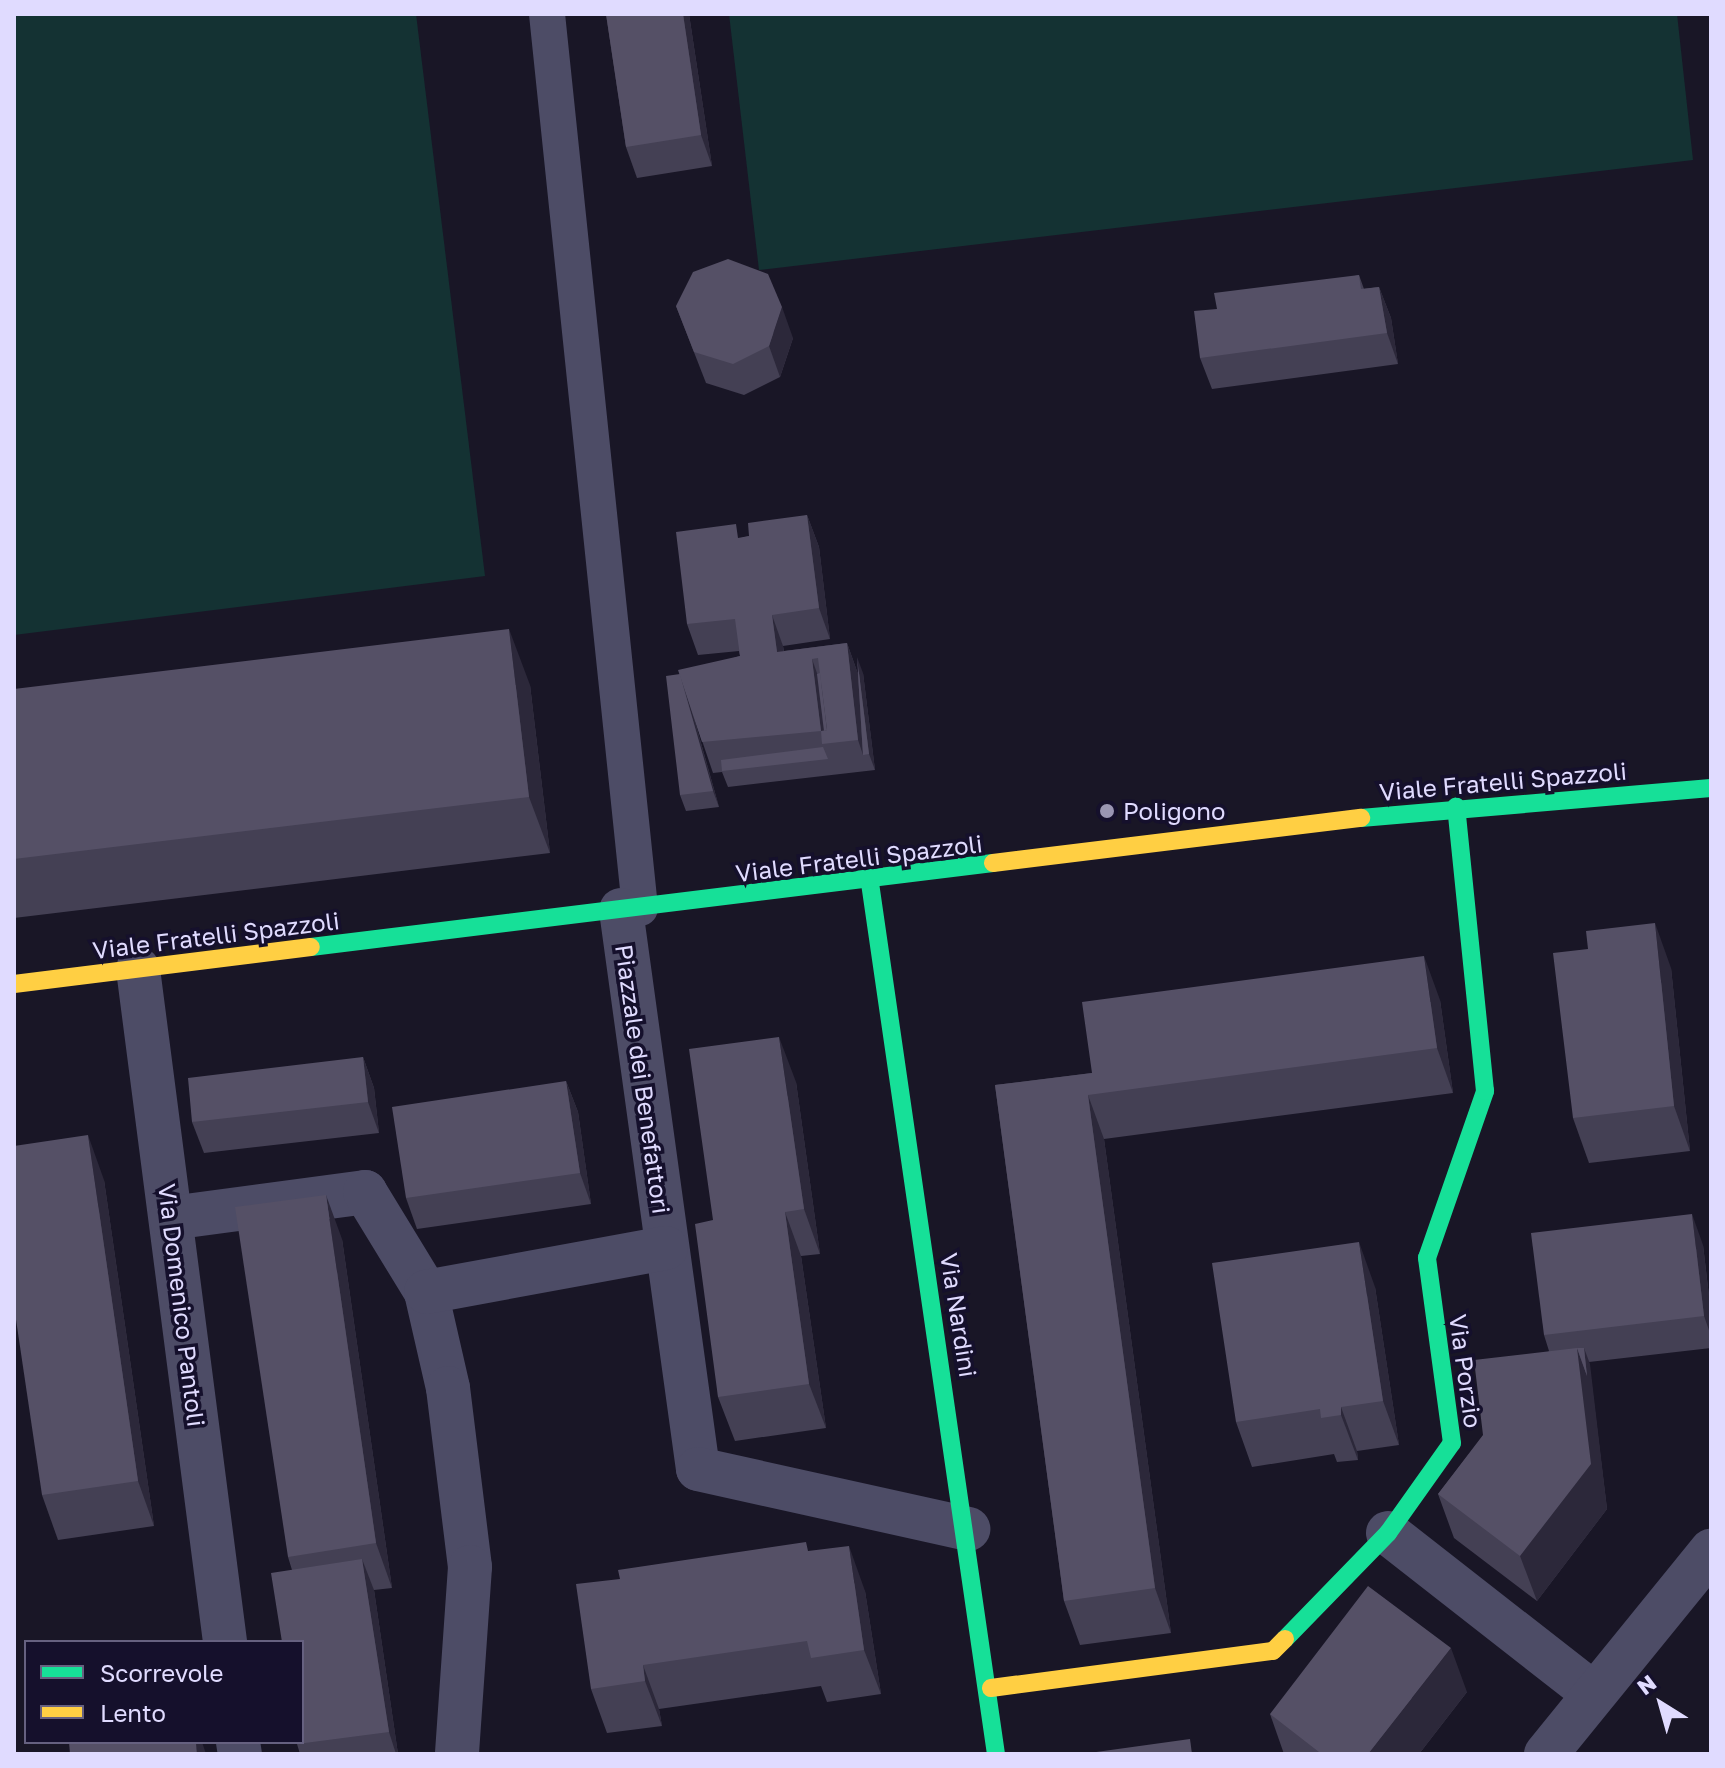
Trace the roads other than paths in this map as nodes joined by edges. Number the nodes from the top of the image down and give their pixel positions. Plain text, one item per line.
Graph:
1 (547, 14) edge
2 (1711, 791) edge
3 (1456, 806) junction
4 (870, 883) junction
5 (630, 909) junction
6 (138, 969) junction
7 (14, 984) edge
8 (171, 1218) junction
9 (666, 1248) junction
10 (426, 1292) junction
11 (968, 1529) junction
12 (1388, 1533) junction
13 (1711, 1551) edge
14 (225, 1640) edge
15 (991, 1688) junction
16 (1594, 1694) junction
17 (457, 1754) edge
18 (996, 1754) edge
19 (1546, 1754) edge

1 - 5 lane
2 - 3 street, Viale Fratelli Spazzoli
3 - 4 street, Viale Fratelli Spazzoli
3 - 12 street, Via Porzio
4 - 5 street, Viale Fratelli Spazzoli
4 - 11 street, Via Nardini
5 - 6 street, Viale Fratelli Spazzoli
5 - 9 street, Piazzale dei Benefattori
6 - 7 street, Viale Fratelli Spazzoli
6 - 8 street, Via Domenico Pantoli
8 - 10 street
8 - 14 street, Via Domenico Pantoli
9 - 10 street, Piazzale dei Benefattori
9 - 11 street, Piazzale dei Benefattori
10 - 17 street
11 - 15 street, Via Nardini
12 - 15 street, Via Porzio
12 - 16 street
13 - 16 street
15 - 18 street, Via Nardini
16 - 19 street

